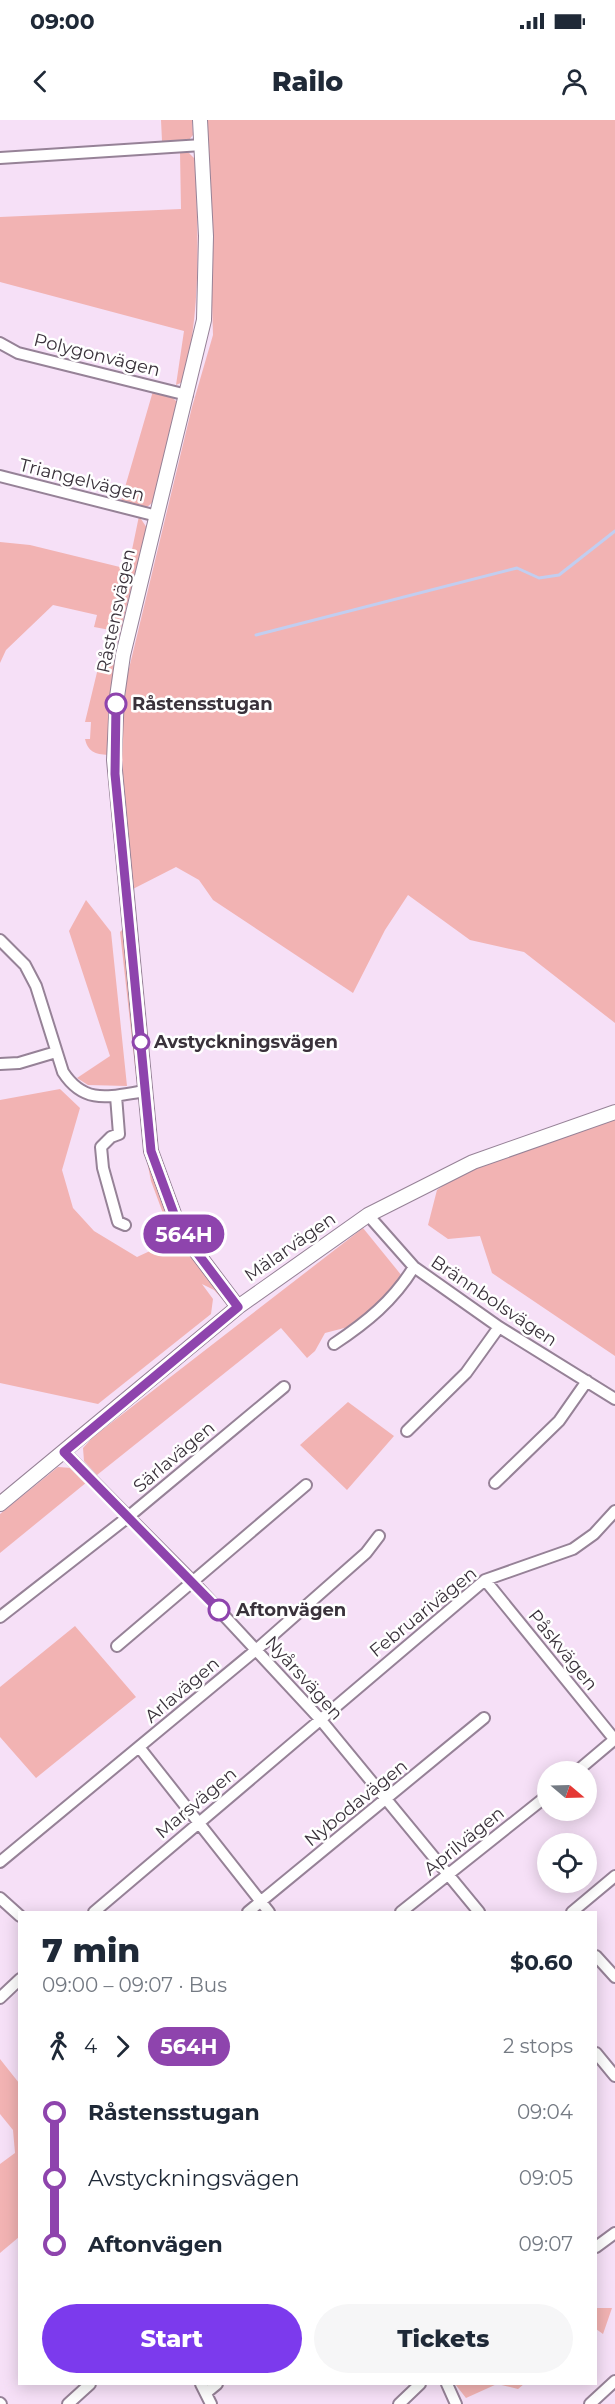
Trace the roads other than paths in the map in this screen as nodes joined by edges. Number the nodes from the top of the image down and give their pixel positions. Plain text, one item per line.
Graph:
1 (200, 120) edge
2 (202, 144) junction
3 (0, 158) edge
4 (0, 343) edge
5 (187, 394) junction
6 (0, 476) edge
7 (157, 516) junction
8 (0, 940) edge
9 (56, 1052) junction
10 (0, 1064) edge
11 (145, 1091) junction
12 (116, 1096) junction
13 (615, 1112) edge
14 (368, 1215) junction
15 (125, 1225) dead end
16 (414, 1267) junction
17 (238, 1307) junction
18 (499, 1327) junction
19 (334, 1344) dead end
20 (586, 1381) junction
21 (284, 1387) dead end
22 (615, 1399) edge
23 (407, 1431) dead end
24 (64, 1452) junction
25 (495, 1483) dead end
26 (306, 1485) dead end
27 (0, 1504) edge
28 (615, 1510) edge
29 (128, 1517) junction
30 (610, 1524) edge
31 (380, 1536) dead end
32 (485, 1580) junction
33 (192, 1581) junction
34 (0, 1617) edge
35 (117, 1646) dead end
36 (256, 1650) junction
37 (484, 1718) dead end
38 (320, 1719) junction
39 (615, 1739) edge
40 (139, 1747) junction
41 (589, 1761) edge
42 (387, 1801) junction
43 (537, 1804) edge
44 (198, 1824) junction
45 (0, 1862) edge
46 (448, 1876) junction
47 (615, 1876) edge
48 (0, 1898) edge
49 (260, 1902) junction
50 (95, 1911) edge
51 (249, 1911) edge
52 (268, 1911) edge
53 (402, 1911) edge
54 (478, 1911) edge
55 (573, 1911) edge
56 (18, 1914) edge
57 (597, 1957) edge
58 (615, 1977) edge
59 (18, 1981) edge
60 (0, 1998) edge
61 (597, 2054) edge
62 (615, 2076) edge
63 (615, 2233) edge
64 (597, 2246) edge
65 (615, 2382) edge
66 (89, 2385) edge
67 (419, 2385) edge
68 (447, 2385) edge
69 (204, 2388) edge
70 (68, 2404) edge
71 (211, 2404) edge
72 (399, 2404) edge
73 (456, 2404) edge
74 (590, 2404) edge

1 - 2 street, Råstensvägen
2 - 3 street
2 - 5 street, Råstensvägen
4 - 5 street, Polygonvägen
5 - 7 street, Råstensvägen
6 - 7 street, Triangelvägen
7 - 11 street, Råstensvägen
8 - 9 street
9 - 10 street
9 - 12 street
11 - 12 street
11 - 17 street, Råstensvägen
12 - 15 street
13 - 14 street, Mälarvägen
14 - 16 street, Brännbolsvägen
14 - 17 street, Mälarvägen
16 - 18 street, Brännbolsvägen
16 - 19 street
17 - 24 street, Mälarvägen
18 - 20 street, Brännbolsvägen
18 - 23 street
20 - 22 street, Brännbolsvägen
20 - 25 street
21 - 29 street, Särlavägen
24 - 27 street, Mälarvägen
24 - 29 street, Nyårsvägen
26 - 33 street
28 - 30 street, Februarivägen
29 - 33 street, Nyårsvägen
29 - 34 street, Särlavägen
30 - 32 street, Februarivägen
31 - 36 street, Arlavägen
32 - 38 street, Februarivägen
32 - 39 street, Påskvägen
33 - 35 street
33 - 36 street, Nyårsvägen
36 - 38 street, Nyårsvägen
36 - 40 street, Arlavägen
37 - 42 street, Nybodavägen
38 - 42 street, Nyårsvägen
38 - 44 street, Marsvägen
39 - 41 street
40 - 44 street
40 - 45 street, Arlavägen
42 - 46 street, Nyårsvägen
42 - 49 street, Nybodavägen
43 - 46 street, Aprilvägen
44 - 49 street
44 - 50 street, Marsvägen
46 - 53 street, Aprilvägen
46 - 54 street, Nyårsvägen
47 - 55 street
48 - 56 street
49 - 51 street, Nybodavägen
49 - 52 street
57 - 58 street
59 - 60 street
61 - 62 street
63 - 64 street
65 - 74 street
66 - 70 street
67 - 72 street
68 - 73 street
69 - 71 street

